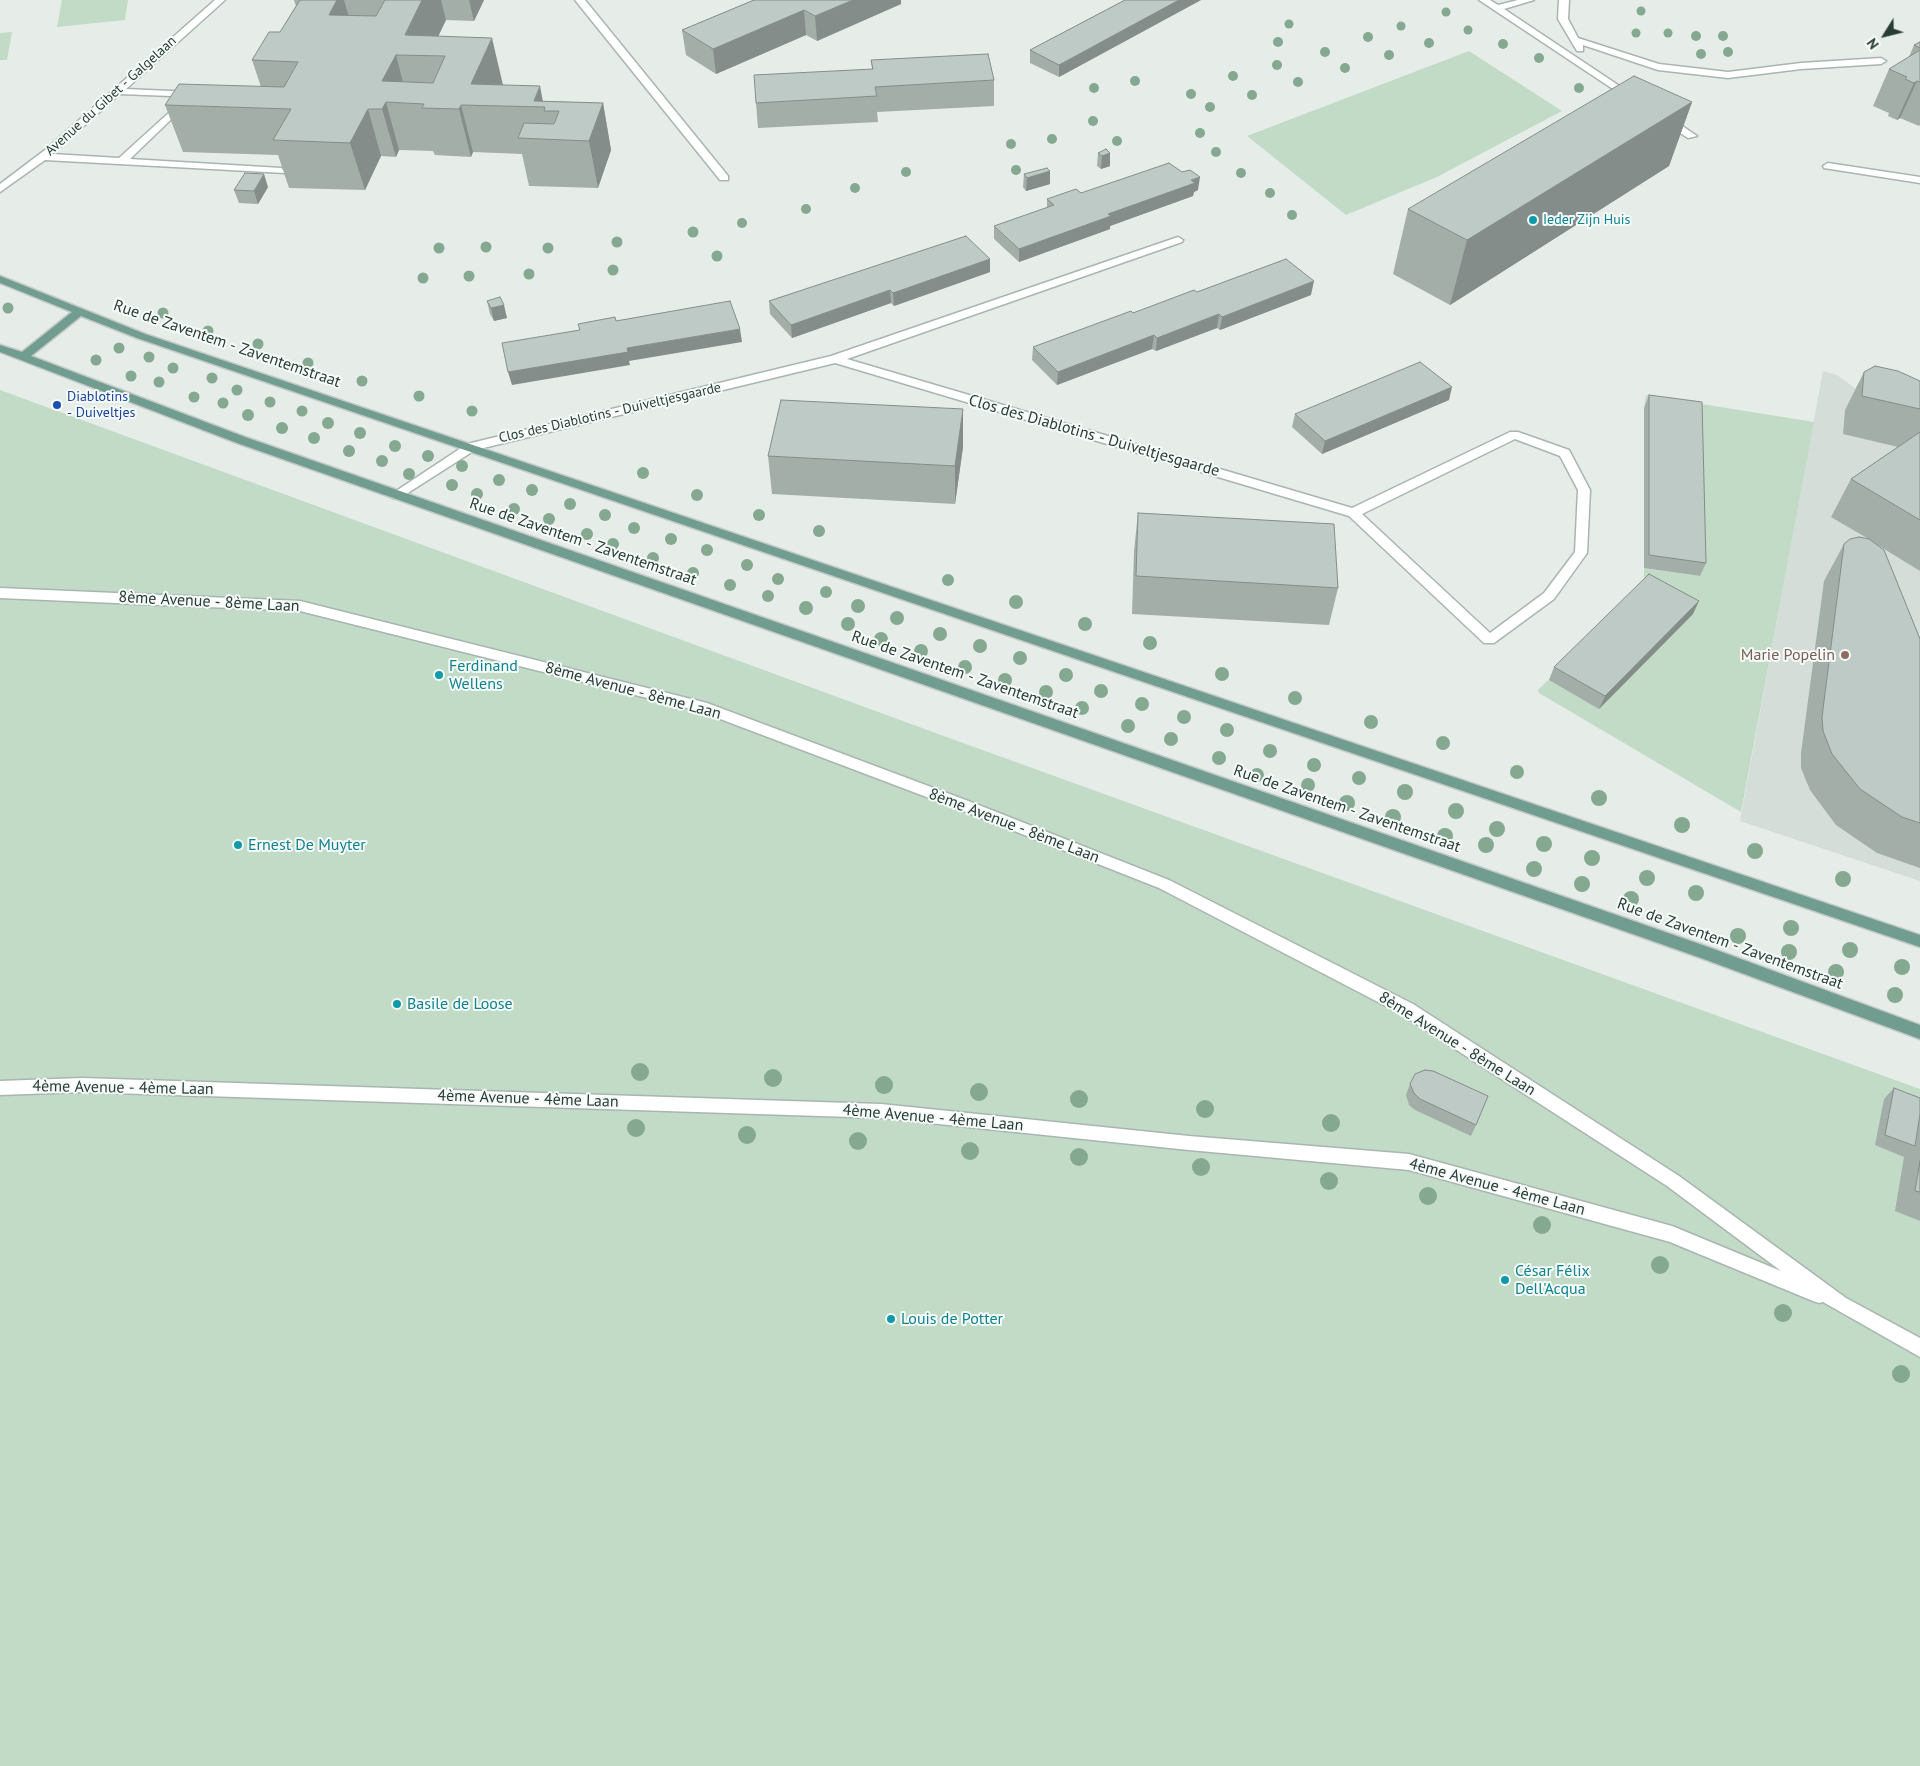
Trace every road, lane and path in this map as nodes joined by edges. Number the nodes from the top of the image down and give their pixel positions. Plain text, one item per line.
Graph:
1 (220, 0) edge
2 (580, 0) edge
3 (1484, 0) edge
4 (1529, 0) edge
5 (1564, 0) edge
6 (1497, 8) junction
7 (1576, 40) junction
8 (1881, 61) dead end
9 (1592, 70) junction
10 (117, 91) junction
11 (1642, 104) edge
12 (1659, 115) edge
13 (1692, 136) edge
14 (44, 156) junction
15 (122, 161) junction
16 (1828, 166) dead end
17 (281, 171) edge
18 (724, 178) dead end
19 (1920, 180) edge
20 (0, 189) edge
21 (1178, 240) dead end
22 (0, 279) edge
23 (80, 311) junction
24 (0, 348) edge
25 (24, 356) junction
26 (835, 359) junction
27 (471, 447) junction
28 (396, 495) junction
29 (1353, 513) junction
30 (0, 593) edge
31 (1920, 941) edge
32 (1920, 1032) edge
33 (0, 1088) edge
34 (1840, 1304) junction
35 (1920, 1348) edge

1 - 10 street, Avenue du Gibet - Galgelaan
2 - 18 street
3 - 6 street
4 - 6 street
5 - 7 street
6 - 9 street
7 - 8 street
7 - 9 street
9 - 11 street
10 - 14 street, Avenue du Gibet - Galgelaan
10 - 15 street
12 - 13 street
14 - 15 street
14 - 20 street, Avenue du Gibet - Galgelaan
15 - 17 street
16 - 19 street
21 - 26 street, Clos des Diablotins - Duiveltjesgaarde
22 - 23 main road, Rue de Zaventem - Zaventemstraat
23 - 25 main road
23 - 27 main road, Rue de Zaventem - Zaventemstraat
24 - 25 main road, Rue de Zaventem - Zaventemstraat
25 - 28 main road, Rue de Zaventem - Zaventemstraat
26 - 27 street, Clos des Diablotins - Duiveltjesgaarde
26 - 29 street, Clos des Diablotins - Duiveltjesgaarde
27 - 28 street, Clos des Diablotins - Duiveltjesgaarde
27 - 31 main road, Rue de Zaventem - Zaventemstraat
28 - 32 main road, Rue de Zaventem - Zaventemstraat
29 - 29 street, Clos des Diablotins - Duiveltjesgaarde
30 - 34 street, 8ème Avenue - 8ème Laan
33 - 34 street, 4ème Avenue - 4ème Laan
34 - 35 street, 8ème Avenue - 8ème Laan

